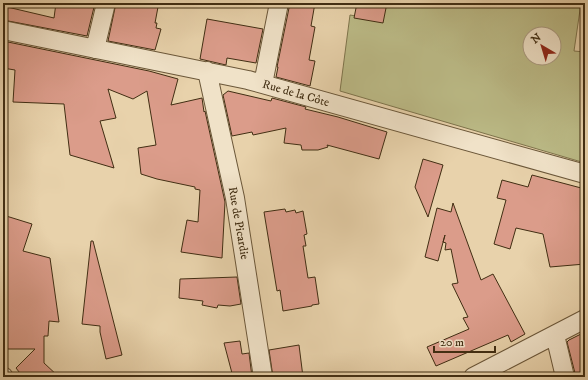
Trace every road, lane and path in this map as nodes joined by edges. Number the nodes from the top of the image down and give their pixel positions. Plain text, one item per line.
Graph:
1 (106, 3) edge
2 (279, 3) edge
3 (3, 30) edge
4 (95, 49) junction
5 (207, 71) junction
6 (263, 84) junction
7 (585, 174) edge
8 (585, 319) edge
9 (555, 335) junction
10 (264, 377) edge
11 (474, 377) edge
12 (565, 377) edge

1 - 4 street
2 - 6 street
3 - 4 street, Rue de la Côte
4 - 5 street, Rue de la Côte
5 - 6 street, Rue de la Côte
5 - 10 street, Rue de Picardie
6 - 7 street, Rue de la Côte
8 - 9 street
9 - 11 street
9 - 12 street

